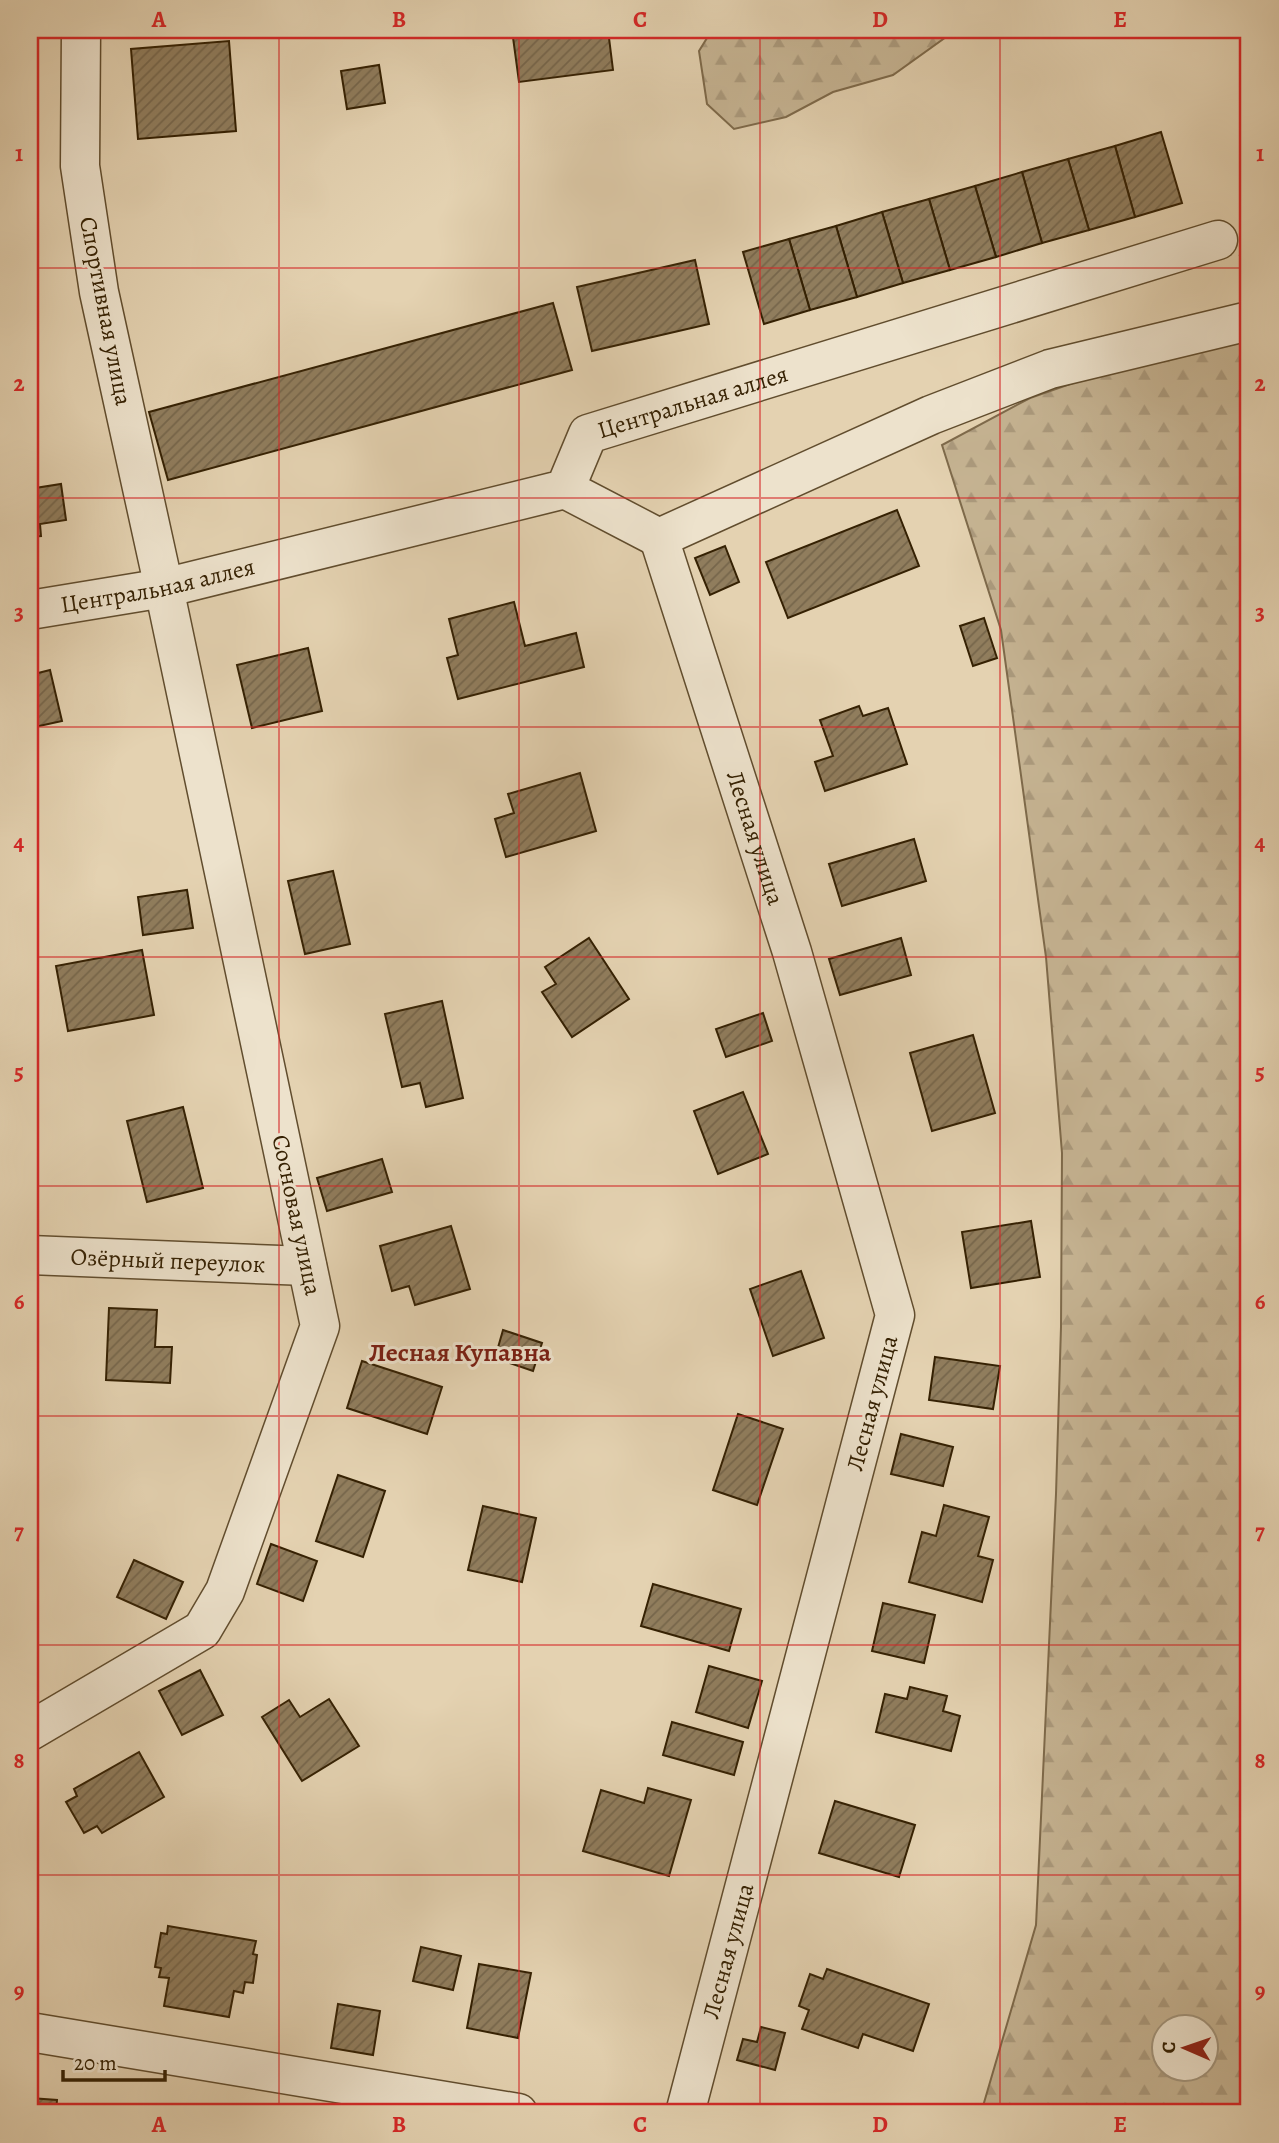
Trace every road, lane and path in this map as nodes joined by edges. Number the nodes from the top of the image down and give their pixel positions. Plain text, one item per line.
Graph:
1 (81, 30) edge
2 (1218, 240) dead end
3 (1249, 321) edge
4 (565, 489) junction
5 (659, 538) junction
6 (164, 588) junction
7 (30, 610) edge
8 (30, 1255) edge
9 (307, 1266) junction
10 (30, 1731) edge
11 (30, 2032) edge
12 (518, 2113) edge
13 (685, 2113) edge

1 - 6 street, Спортивная улица
2 - 4 street, Центральная аллея
3 - 5 street
4 - 5 street
4 - 6 street, Центральная аллея
5 - 13 street, Лесная улица
6 - 7 street, Центральная аллея
6 - 9 street, Сосновая улица
8 - 9 street, Озёрный переулок
9 - 10 street, Сосновая улица
11 - 12 street

